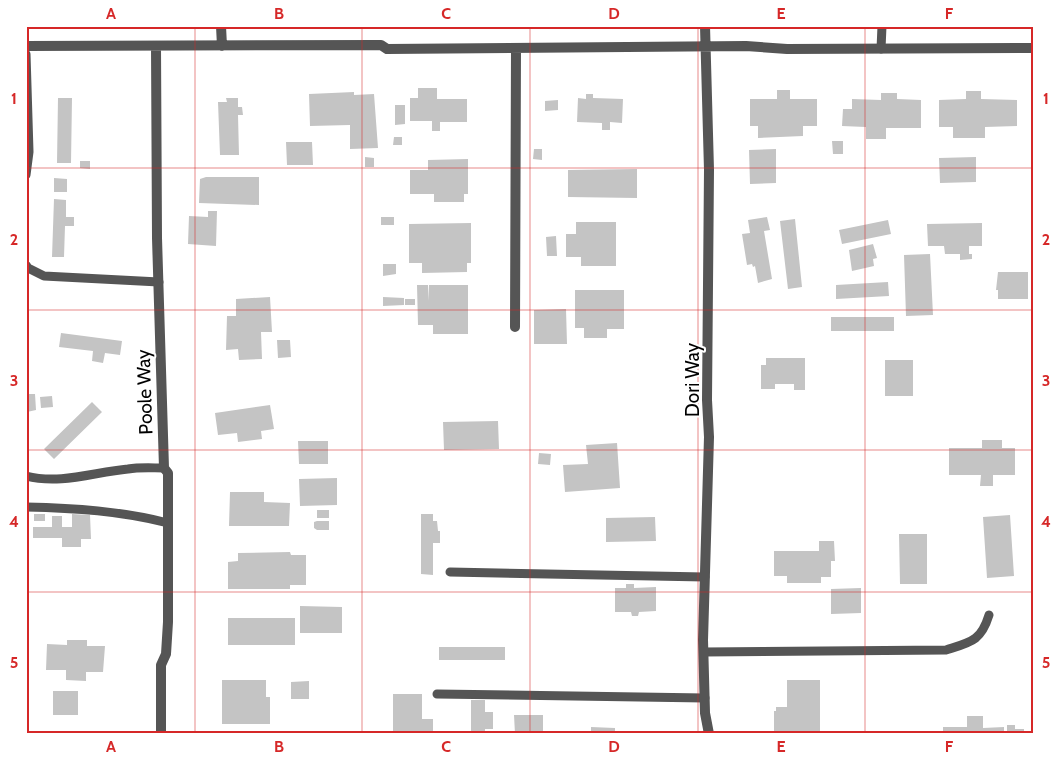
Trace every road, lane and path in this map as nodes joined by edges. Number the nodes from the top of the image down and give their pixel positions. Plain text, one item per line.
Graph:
1 (222, 26) edge
2 (705, 26) edge
3 (882, 26) edge
4 (26, 46) edge
5 (156, 46) junction
6 (222, 46) junction
7 (707, 47) junction
8 (1034, 48) edge
9 (516, 49) junction
10 (881, 49) junction
11 (26, 54) edge
12 (26, 175) edge
13 (26, 265) edge
14 (159, 282) junction
15 (515, 327) dead end
16 (164, 468) junction
17 (26, 476) edge
18 (26, 507) edge
19 (168, 523) junction
20 (450, 572) dead end
21 (705, 577) junction
22 (989, 615) dead end
23 (704, 652) junction
24 (438, 694) dead end
25 (705, 698) junction
26 (161, 734) edge
27 (710, 734) edge

1 - 6 street
2 - 7 street, Dori Way
3 - 10 lane
4 - 5 street
5 - 6 street
5 - 14 street, Poole Way
6 - 9 street
7 - 9 street
7 - 10 street
7 - 21 street, Dori Way
8 - 10 street
9 - 15 street
11 - 12 lane
13 - 14 lane
14 - 16 street, Poole Way
16 - 17 lane
16 - 19 street, Poole Way
18 - 19 lane
19 - 26 street, Poole Way
20 - 21 lane
21 - 23 street, Dori Way
22 - 23 lane
23 - 25 street, Dori Way
24 - 25 lane
25 - 27 street, Dori Way

